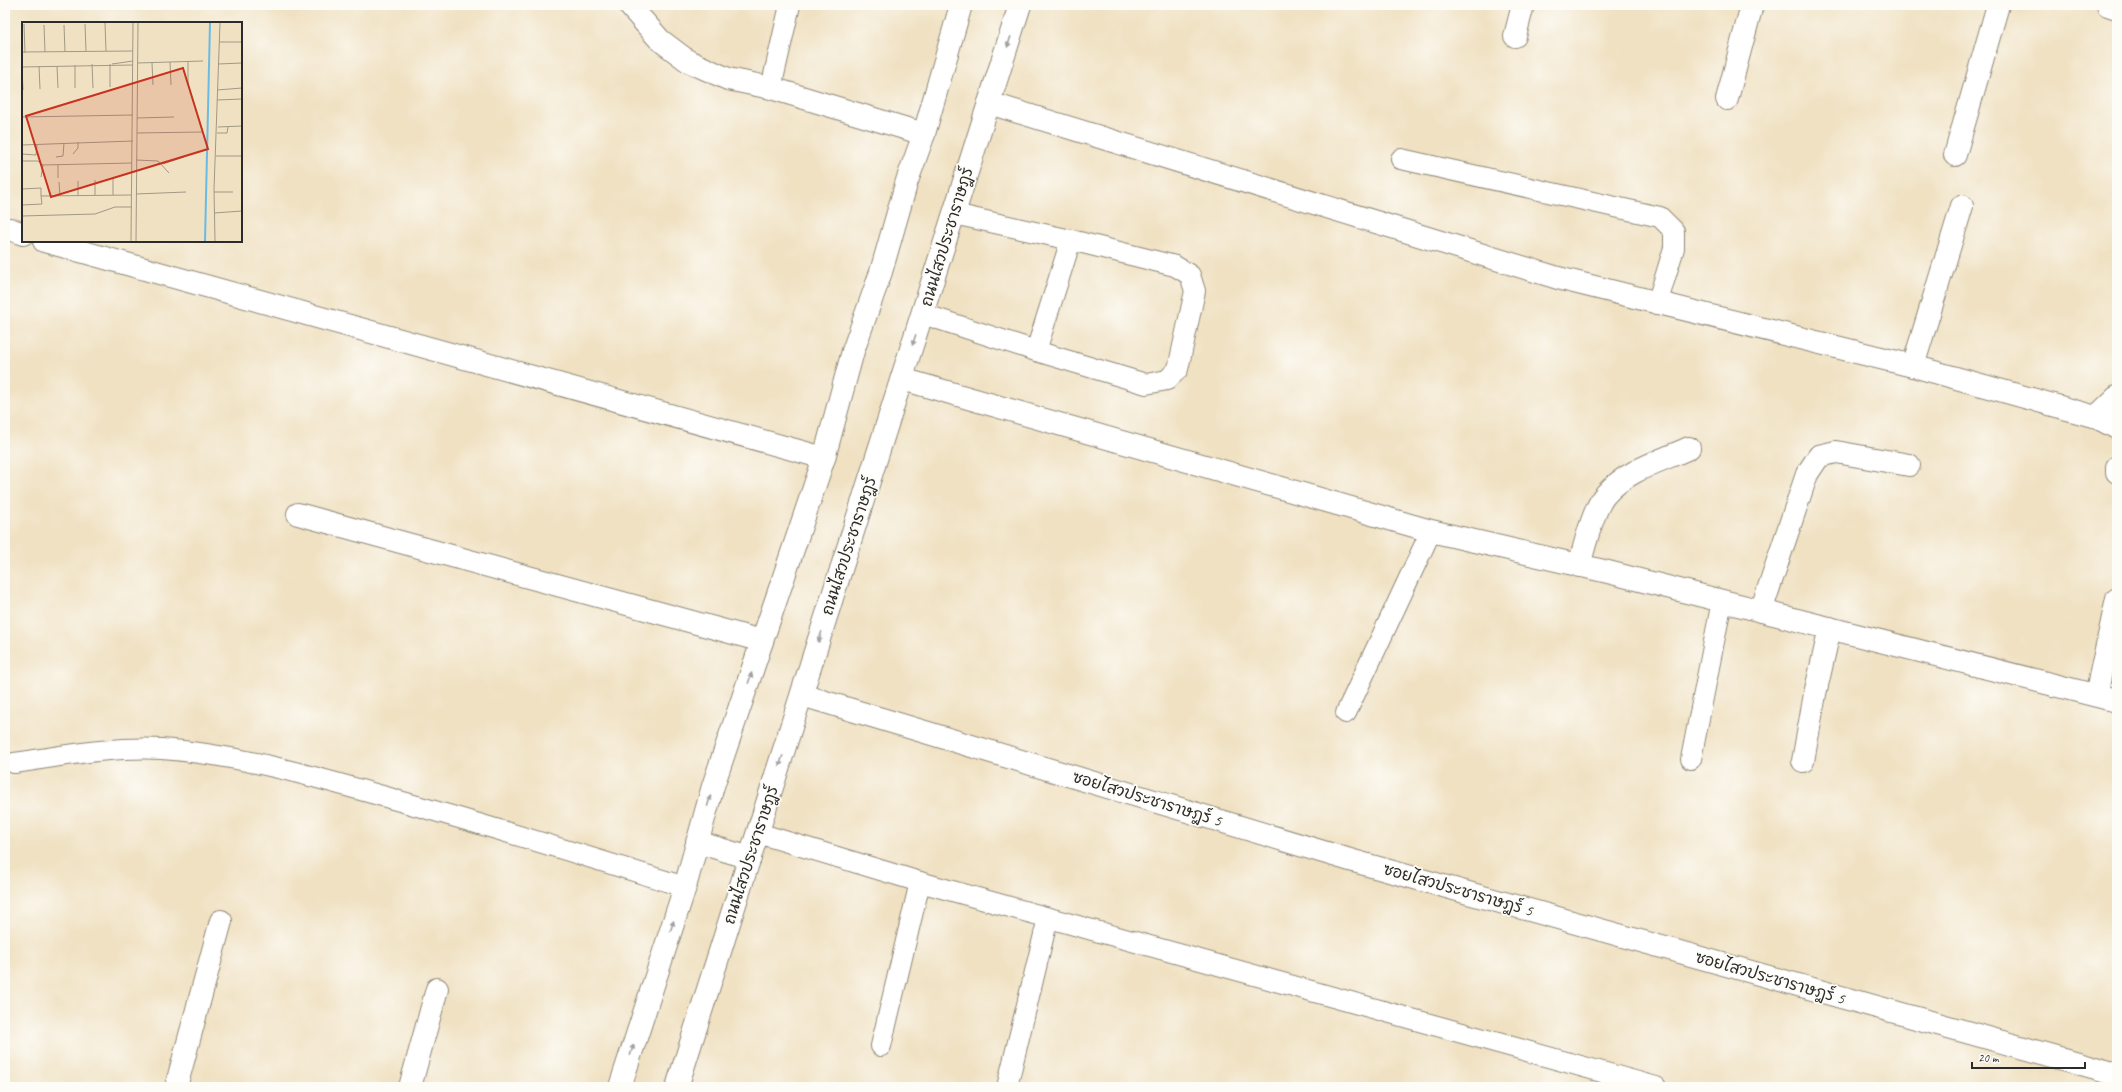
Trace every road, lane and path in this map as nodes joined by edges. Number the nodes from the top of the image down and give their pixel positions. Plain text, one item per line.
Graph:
1 (629, 5) edge
2 (790, 5) edge
3 (960, 5) edge
4 (1020, 5) edge
5 (1523, 5) edge
6 (1752, 5) edge
7 (1998, 5) edge
8 (2108, 5) edge
9 (2117, 8) edge
10 (1515, 36) dead end
11 (771, 88) junction
12 (1727, 99) dead end
13 (989, 104) junction
14 (924, 134) junction
15 (1955, 155) dead end
16 (1401, 159) dead end
17 (1962, 206) dead end
18 (954, 214) junction
19 (1071, 240) junction
20 (48, 242) edge
21 (1657, 304) junction
22 (923, 314) junction
23 (1036, 351) junction
24 (1913, 366) junction
25 (902, 379) junction
26 (2117, 397) edge
27 (2096, 418) junction
28 (2117, 428) edge
29 (1690, 448) dead end
30 (824, 458) junction
31 (1909, 466) dead end
32 (2117, 467) edge
33 (2117, 472) edge
34 (298, 514) dead end
35 (1431, 531) junction
36 (1579, 566) junction
37 (2117, 598) edge
38 (1722, 601) junction
39 (1761, 611) junction
40 (1830, 628) junction
41 (762, 641) junction
42 (802, 695) junction
43 (2096, 695) junction
44 (2117, 701) edge
45 (1346, 713) dead end
46 (1691, 759) dead end
47 (1803, 761) dead end
48 (14, 763) dead end
49 (758, 833) junction
50 (697, 842) junction
51 (750, 858) junction
52 (920, 882) junction
53 (685, 887) junction
54 (1048, 918) junction
55 (221, 921) dead end
56 (436, 988) dead end
57 (881, 1046) dead end
58 (2117, 1074) edge
59 (176, 1087) edge
60 (410, 1087) edge
61 (620, 1087) edge
62 (677, 1087) edge
63 (1007, 1087) edge
64 (1656, 1087) edge

1 - 11 street
2 - 11 lane
3 - 14 street
4 -> 13 street, ถนนไสวประชาราษฎร์
5 - 10 street
6 - 12 street
7 - 15 street
8 - 9 street
11 - 14 street
13 - 18 street, ถนนไสวประชาราษฎร์
13 - 21 street
14 - 30 street
16 - 21 lane
17 - 24 street
18 - 19 lane
18 - 22 street, ถนนไสวประชาราษฎร์
19 - 23 lane
19 - 23 lane
20 - 30 street
21 - 24 street
22 - 23 lane
22 -> 25 street, ถนนไสวประชาราษฎร์
24 - 27 street
25 - 35 street
25 -> 42 street, ถนนไสวประชาราษฎร์
26 - 27 street
27 - 28 street
29 - 36 street
30 - 41 street
31 - 39 street
32 - 33 street
34 - 41 street
35 - 36 street
35 - 45 lane
36 - 38 street
37 - 43 street
38 - 39 street
38 - 46 lane
39 - 40 street
40 - 43 street
40 - 47 street
50 -> 41 street
42 -> 49 street, ถนนไสวประชาราษฎร์
42 - 58 street, ซอยไสวประชาราษฎร์ 5
43 - 44 street
48 - 53 lane
49 - 51 street, ถนนไสวประชาราษฎร์
49 - 52 lane
50 - 51 street
50 - 53 street
51 - 62 street, ถนนไสวประชาราษฎร์
52 - 54 lane
52 - 57 lane
61 -> 53 street
54 - 63 lane
54 - 64 lane
55 - 59 street
56 - 60 street

